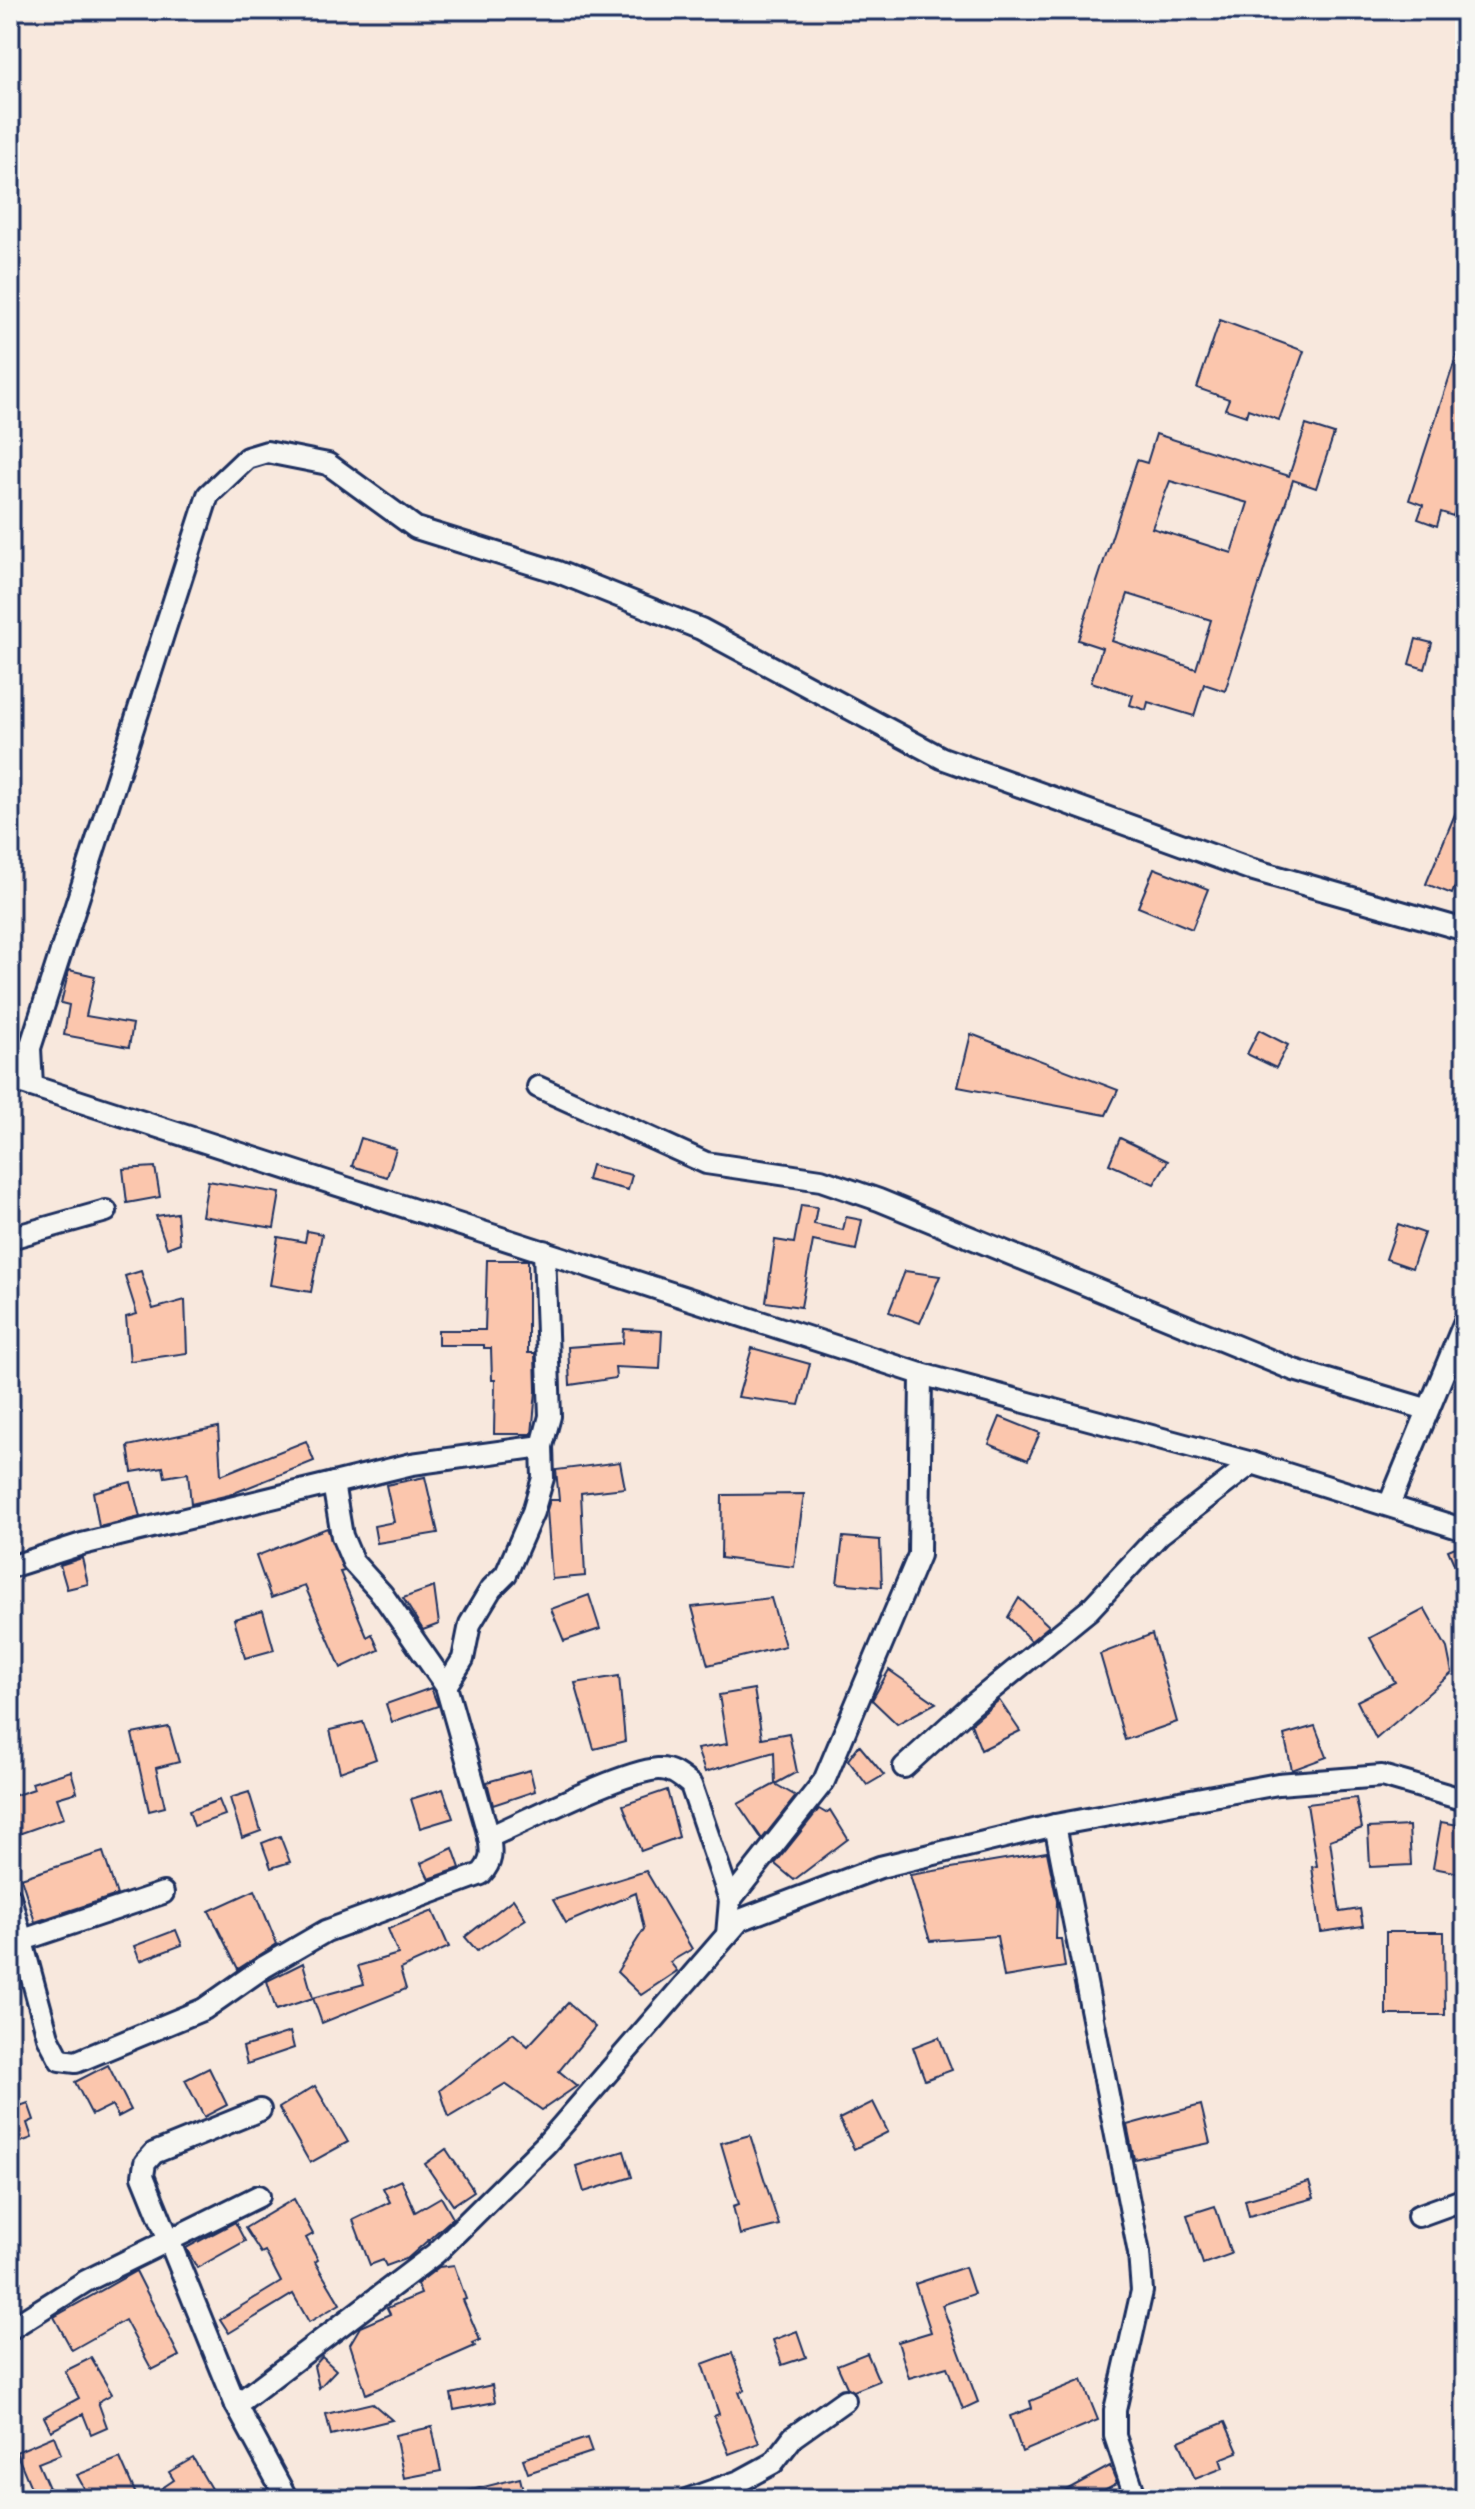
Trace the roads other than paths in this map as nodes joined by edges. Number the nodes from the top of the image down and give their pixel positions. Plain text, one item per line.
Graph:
1 (1465, 930) edge
2 (30, 1048) junction
3 (10, 1060) edge
4 (10, 1079) edge
5 (32, 1086) junction
6 (538, 1087) dead end
7 (106, 1211) dead end
8 (10, 1238) edge
9 (544, 1251) junction
10 (1465, 1321) edge
11 (921, 1374) junction
12 (1426, 1409) junction
13 (542, 1446) junction
14 (1252, 1463) junction
15 (333, 1483) junction
16 (1389, 1505) junction
17 (1465, 1530) edge
18 (10, 1567) edge
19 (446, 1686) junction
20 (904, 1767) dead end
21 (1465, 1800) edge
22 (1055, 1825) junction
23 (489, 1837) junction
24 (163, 1893) dead end
25 (10, 1897) edge
26 (730, 1900) junction
27 (727, 1935) junction
28 (23, 1940) junction
29 (260, 2110) dead end
30 (259, 2196) dead end
31 (1465, 2199) edge
32 (1418, 2216) dead end
33 (169, 2241) junction
34 (10, 2329) edge
35 (845, 2400) dead end
36 (236, 2405) junction
37 (287, 2499) edge
38 (689, 2499) edge
39 (1136, 2499) edge

1 - 2 street
2 - 3 street
2 - 5 street
4 - 5 street
5 - 9 street
6 - 12 street
7 - 8 street
9 - 11 street
9 - 13 street
10 - 12 street
11 - 14 street
11 - 26 street
12 - 16 street
13 - 15 street
13 - 19 street
14 - 16 street
14 - 20 street
15 - 18 street
15 - 19 street
16 - 17 street
19 - 23 street
21 - 22 street
22 - 27 street
22 - 39 street
23 - 26 street
23 - 28 street
24 - 28 street
25 - 28 street
26 - 27 street
27 - 36 street
29 - 33 street
30 - 33 street
31 - 32 street
33 - 34 street
33 - 36 street
35 - 38 street
36 - 37 street

